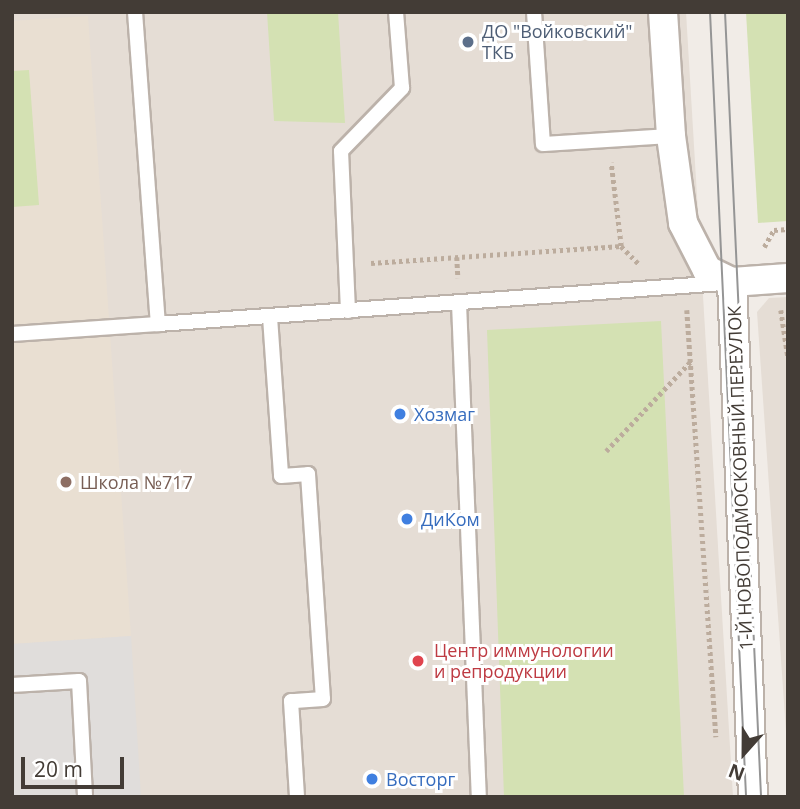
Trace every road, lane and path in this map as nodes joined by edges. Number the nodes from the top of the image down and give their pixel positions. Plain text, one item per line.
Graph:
1 (135, 12) edge
2 (396, 12) edge
3 (534, 12) edge
4 (663, 12) edge
5 (671, 136) junction
6 (608, 140) junction
7 (788, 229) edge
8 (621, 246) junction
9 (345, 265) junction
10 (777, 279) edge
11 (732, 282) junction
12 (663, 287) junction
13 (460, 303) junction
14 (348, 311) junction
15 (270, 317) junction
16 (158, 324) junction
17 (12, 334) edge
18 (787, 339) edge
19 (788, 357) edge
20 (692, 361) junction
21 (606, 451) dead end
22 (12, 685) edge
23 (716, 742) dead end
24 (85, 797) edge
25 (297, 797) edge
26 (479, 797) edge
27 (753, 797) edge

1 - 16 lane
2 - 9 lane
3 - 6 lane
4 - 5 street, 1-Й НОВОПОДМОСКОВНЫЙ ПЕРЕУЛОК
5 - 6 lane
5 - 11 street, 1-Й НОВОПОДМОСКОВНЫЙ ПЕРЕУЛОК
6 - 8 path
7 - 10 path
8 - 9 path
8 - 12 path
9 - 14 lane
10 - 11 street
10 - 18 path
11 - 12 lane
11 - 27 street, 1-Й НОВОПОДМОСКОВНЫЙ ПЕРЕУЛОК
12 - 13 lane
12 - 20 path
13 - 14 lane
13 - 26 lane
14 - 15 lane
15 - 16 lane
15 - 25 lane
16 - 17 lane
18 - 19 path
20 - 21 path
20 - 23 path
22 - 24 lane

